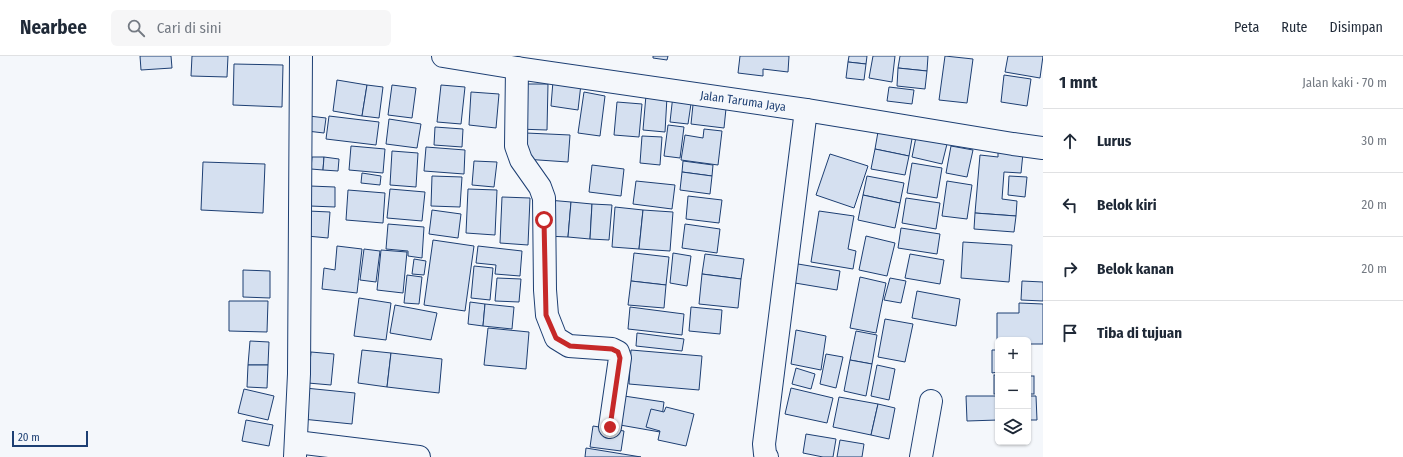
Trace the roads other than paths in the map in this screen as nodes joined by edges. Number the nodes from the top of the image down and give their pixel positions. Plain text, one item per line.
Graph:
1 (301, 56) edge
2 (443, 56) edge
3 (516, 68) junction
4 (806, 110) junction
5 (1043, 148) edge
6 (931, 401) dead end
7 (610, 427) dead end
8 (295, 450) edge
9 (419, 457) edge
10 (767, 457) edge
11 (921, 457) edge

1 - 8 street
2 - 3 street, Jalan Taruma Jaya
3 - 4 street, Jalan Taruma Jaya
3 - 7 street
4 - 5 street, Jalan Taruma Jaya
4 - 10 street
6 - 11 street
8 - 9 street

